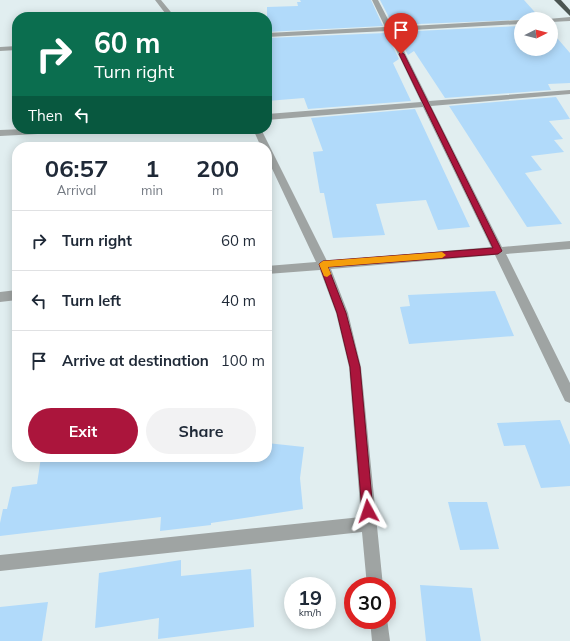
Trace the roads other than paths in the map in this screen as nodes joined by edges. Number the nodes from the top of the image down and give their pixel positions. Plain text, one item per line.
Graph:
1 (158, 0) edge
2 (375, 0) edge
3 (557, 0) edge
4 (168, 12) edge
5 (570, 14) edge
6 (570, 19) edge
7 (558, 20) edge
8 (514, 22) edge
9 (389, 28) junction
10 (272, 35) edge
11 (12, 49) edge
12 (0, 50) edge
13 (570, 92) edge
14 (426, 104) junction
15 (272, 117) edge
16 (12, 132) edge
17 (0, 133) edge
18 (272, 160) edge
19 (570, 244) edge
20 (498, 251) junction
21 (323, 264) junction
22 (272, 269) edge
23 (12, 296) edge
24 (0, 297) edge
25 (570, 397) edge
26 (369, 524) junction
27 (0, 563) edge
28 (374, 577) edge
29 (380, 629) edge
30 (381, 641) edge

1 - 4 street
2 - 9 street
3 - 5 highway
6 - 7 street
8 - 9 street
9 - 10 street
9 - 14 street
11 - 12 street
13 - 14 street
14 - 15 street
14 - 20 street
16 - 17 street
18 - 21 street
19 - 20 street
20 - 21 street
20 - 25 street
21 - 22 street
21 - 26 street
23 - 24 street
26 - 27 street
26 - 28 street
29 - 30 street

